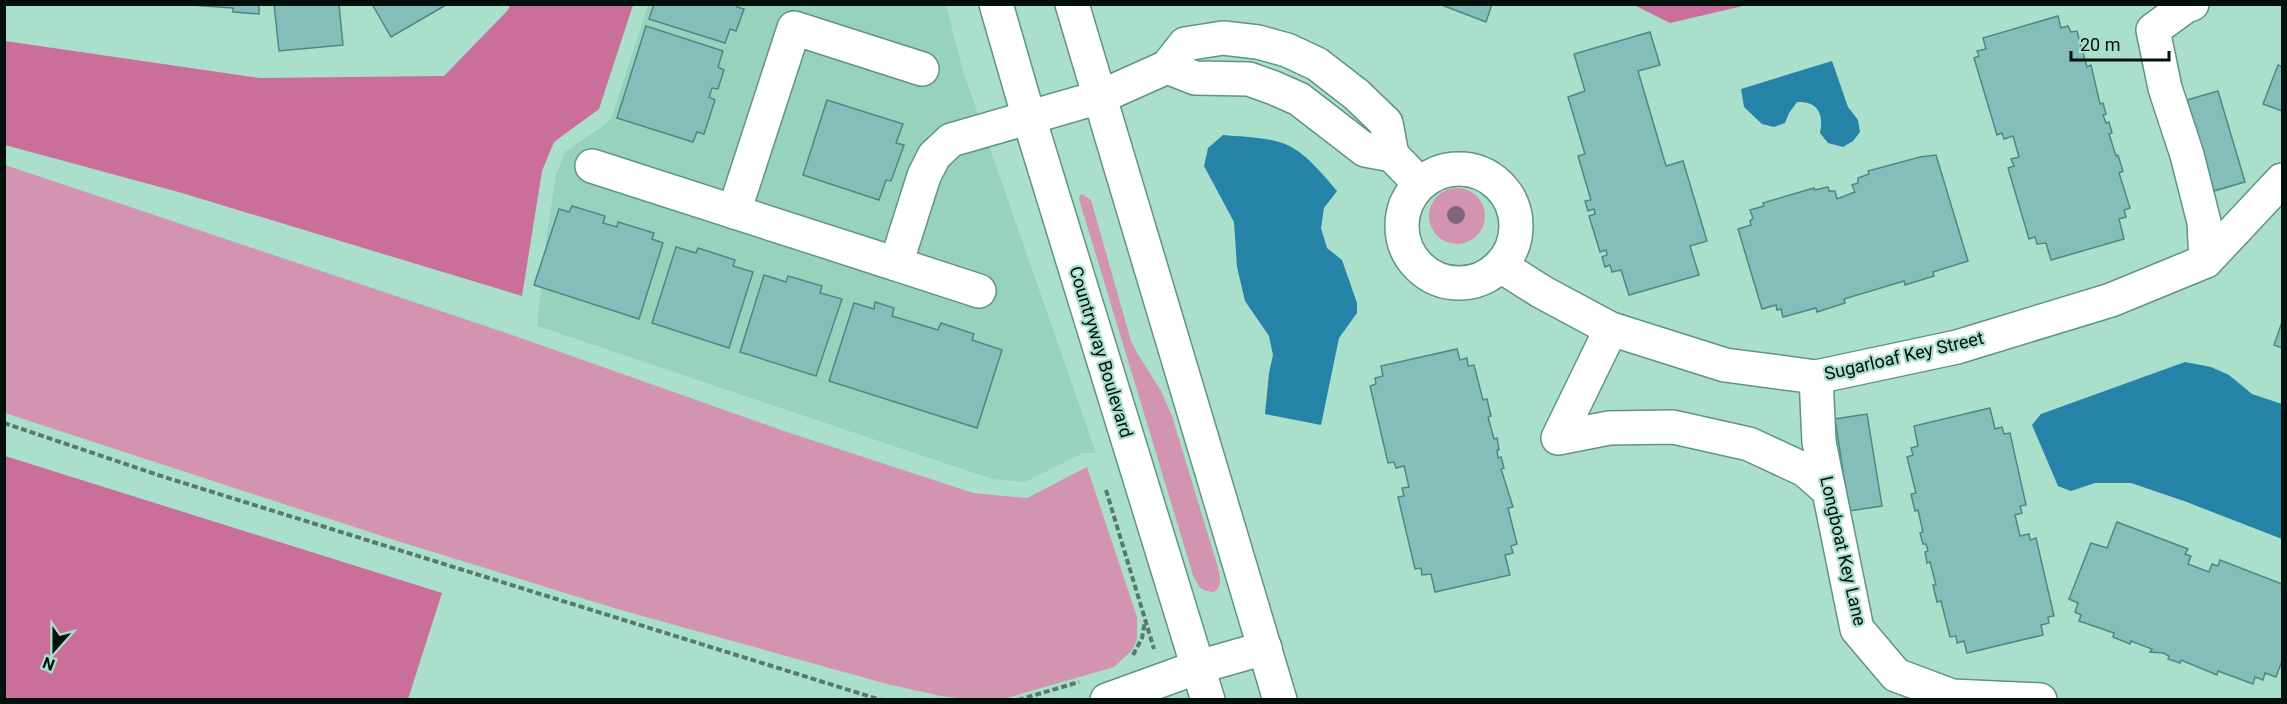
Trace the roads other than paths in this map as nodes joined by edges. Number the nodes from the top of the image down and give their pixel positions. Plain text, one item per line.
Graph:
1 (996, 4) edge
2 (1072, 4) edge
3 (2192, 4) edge
4 (797, 16) edge
5 (922, 69) dead end
6 (1100, 97) junction
7 (1029, 118) junction
8 (592, 166) dead end
9 (2283, 180) edge
10 (1420, 184) junction
11 (734, 212) junction
12 (2206, 261) junction
13 (896, 264) junction
14 (1501, 266) junction
15 (979, 291) dead end
16 (1611, 329) junction
17 (1816, 376) junction
18 (1829, 491) junction
19 (1265, 648) junction
20 (1198, 667) junction
21 (1107, 699) edge
22 (1208, 699) edge
23 (1280, 699) edge
24 (2040, 699) edge

1 - 7 street, Countryway Boulevard
2 - 6 street
3 - 12 street
4 - 5 street
4 - 11 street
6 - 7 street
6 - 10 street
6 - 19 street
7 - 13 street
7 - 20 street, Countryway Boulevard
8 - 11 street
9 - 12 street, Sugarloaf Key Street
10 - 14 street
10 - 14 street
11 - 13 street
12 - 17 street, Sugarloaf Key Street
13 - 15 street
14 - 16 street, Sugarloaf Key Street
16 - 17 street, Sugarloaf Key Street
16 - 18 street
17 - 18 street, Longboat Key Lane
18 - 24 street, Longboat Key Lane
19 - 20 street
19 - 23 street
20 - 21 street
20 - 22 street, Countryway Boulevard

